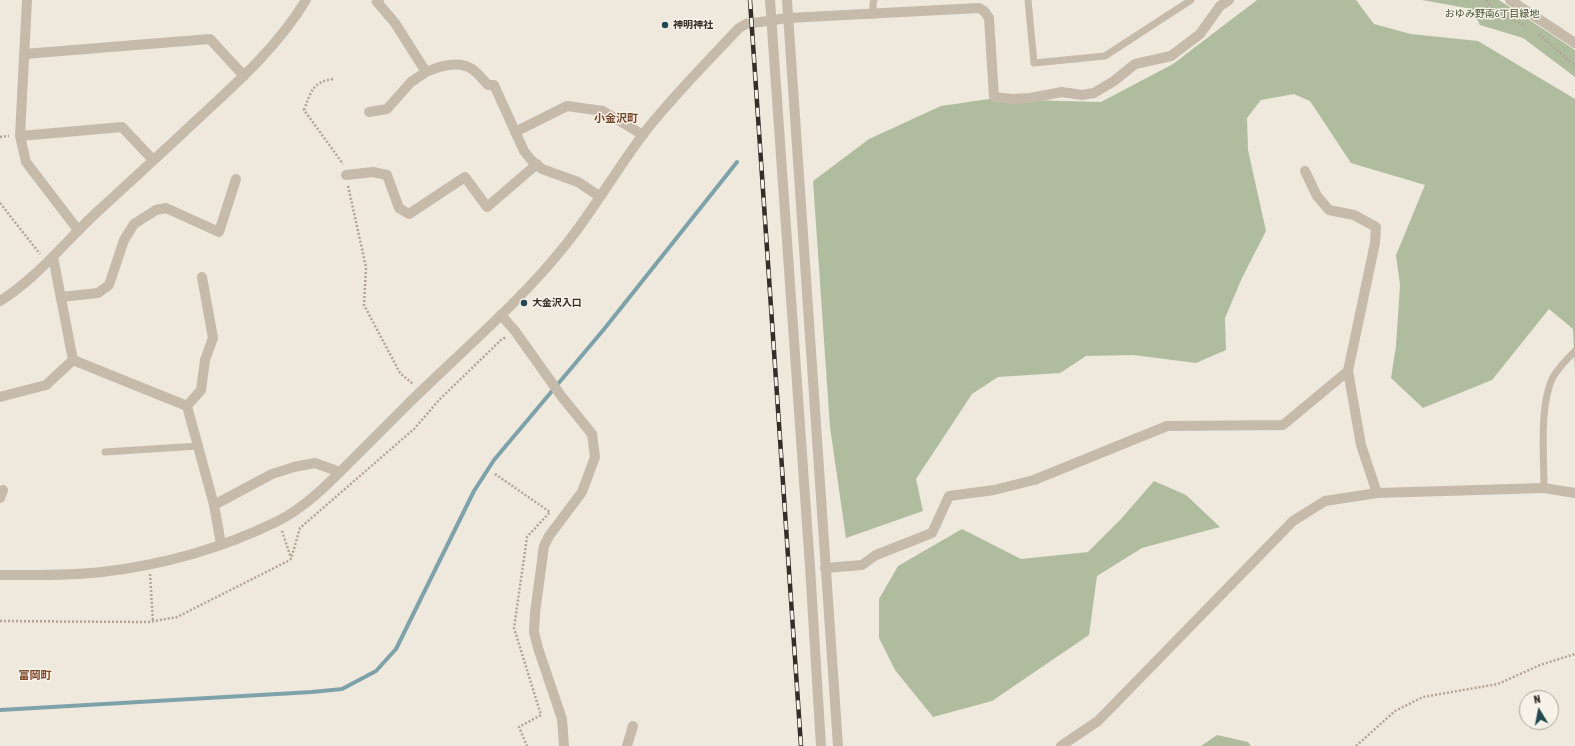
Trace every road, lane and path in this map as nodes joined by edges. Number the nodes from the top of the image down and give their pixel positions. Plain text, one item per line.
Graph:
1 (27, 0) edge
2 (306, 0) edge
3 (379, 0) edge
4 (770, 0) edge
5 (787, 0) edge
6 (874, 0) edge
7 (1028, 0) edge
8 (1191, 0) edge
9 (1229, 0) edge
10 (1486, 0) edge
11 (1510, 0) edge
12 (1521, 3) edge
13 (873, 14) junction
14 (788, 18) junction
15 (772, 20) junction
16 (1530, 28) dead end
17 (1536, 32) dead end
18 (1575, 43) edge
19 (24, 54) junction
20 (1575, 66) edge
21 (426, 72) junction
22 (244, 76) junction
23 (333, 79) dead end
24 (369, 112) dead end
25 (515, 132) junction
26 (643, 135) junction
27 (20, 136) junction
28 (153, 160) junction
29 (537, 164) junction
30 (1305, 171) dead end
31 (346, 175) junction
32 (236, 179) dead end
33 (599, 196) junction
34 (0, 203) edge
35 (78, 230) junction
36 (41, 254) dead end
37 (53, 257) junction
38 (202, 277) dead end
39 (61, 297) junction
40 (0, 301) edge
41 (501, 314) junction
42 (1575, 351) edge
43 (73, 360) junction
44 (1348, 370) junction
45 (421, 391) junction
46 (0, 398) edge
47 (187, 406) junction
48 (198, 446) junction
49 (106, 452) dead end
50 (340, 472) junction
51 (1544, 488) junction
52 (1377, 493) junction
53 (1575, 493) edge
54 (214, 505) junction
55 (279, 520) junction
56 (221, 544) junction
57 (291, 559) dead end
58 (150, 564) junction
59 (825, 568) junction
60 (0, 575) edge
61 (153, 622) dead end
62 (1575, 654) edge
63 (633, 726) dead end
64 (564, 746) edge
65 (627, 746) edge
66 (821, 746) edge
67 (838, 746) edge
68 (1062, 746) edge
69 (1356, 746) edge

1 - 19 street
2 - 22 street
3 - 21 street
4 - 15 street
5 - 14 street
6 - 13 lane
7 - 8 lane
9 - 13 street
10 - 16 path
11 - 12 street
12 - 18 street
13 - 14 street
14 - 15 street
14 - 59 street
15 - 26 street
15 - 66 street
17 - 20 path
19 - 22 street
19 - 27 street
21 - 24 street
21 - 25 street
22 - 28 street
23 - 31 path
25 - 26 street
25 - 29 street
26 - 33 street
27 - 28 street
27 - 35 street
28 - 35 street
29 - 31 street
29 - 33 street
30 - 44 street
31 - 45 path
32 - 39 street
33 - 41 street
34 - 36 path
35 - 37 street
37 - 39 street
37 - 40 street
38 - 47 street
39 - 43 street
41 - 45 street
41 - 64 street
42 - 51 lane
43 - 46 street
43 - 47 street
44 - 52 street
44 - 59 street
45 - 50 street
47 - 48 street
48 - 49 lane
48 - 54 street
50 - 54 street
50 - 55 street
51 - 52 street
51 - 53 street
52 - 68 street
54 - 56 street
55 - 56 street
55 - 57 path
56 - 58 street
58 - 60 street
58 - 61 path
59 - 67 street
62 - 69 path
63 - 65 street

